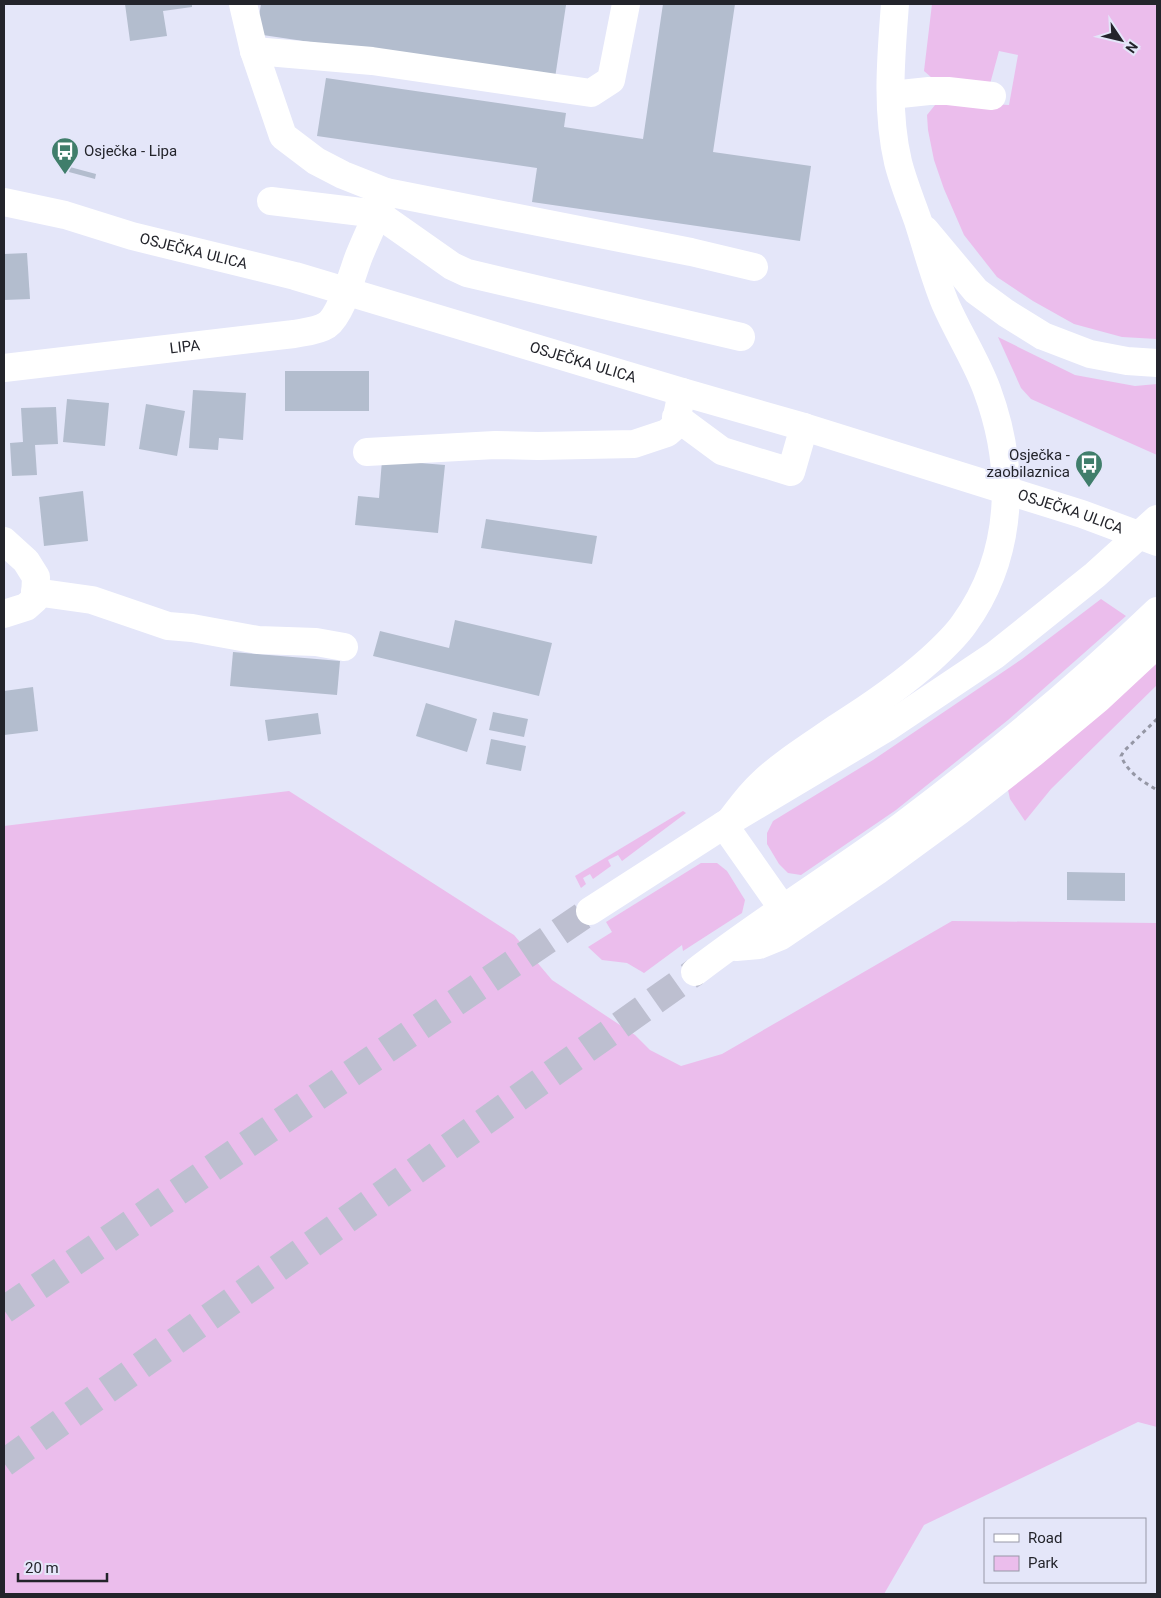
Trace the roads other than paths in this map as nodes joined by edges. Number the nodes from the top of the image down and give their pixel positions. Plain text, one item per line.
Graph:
1 (242, 4) edge
2 (626, 4) edge
3 (895, 4) edge
4 (254, 51) junction
5 (891, 95) junction
6 (992, 96) dead end
7 (271, 200) dead end
8 (4, 202) edge
9 (382, 203) junction
10 (918, 222) junction
11 (754, 266) dead end
12 (346, 292) junction
13 (741, 337) dead end
14 (1157, 363) edge
15 (4, 368) edge
16 (679, 405) junction
17 (804, 427) junction
18 (368, 452) dead end
19 (1157, 519) edge
20 (4, 541) edge
21 (1157, 542) edge
22 (35, 592) junction
23 (1157, 611) edge
24 (4, 614) edge
25 (1157, 644) edge
26 (344, 647) dead end
27 (727, 823) junction
28 (783, 909) junction
29 (590, 911) tunnel mouth
30 (727, 948) junction
31 (695, 972) tunnel mouth

1 - 4 main road
2 - 4 main road
3 - 5 main road
4 - 9 main road
5 - 6 main road
5 - 10 main road
7 - 9 main road
8 - 12 main road, OSJEČKA ULICA
9 - 11 main road
9 - 12 main road, LIPA
9 - 13 main road
10 - 14 main road
10 - 27 main road
12 - 15 main road, LIPA
12 - 16 main road, OSJEČKA ULICA
16 - 17 main road, OSJEČKA ULICA
16 - 17 main road
16 - 18 main road
17 - 21 main road, OSJEČKA ULICA
19 - 27 main road
20 - 22 main road
22 - 24 main road
22 - 26 main road
23 - 28 main road
25 - 30 main road
27 - 28 main road
27 - 29 main road
28 - 30 main road
30 - 31 main road

